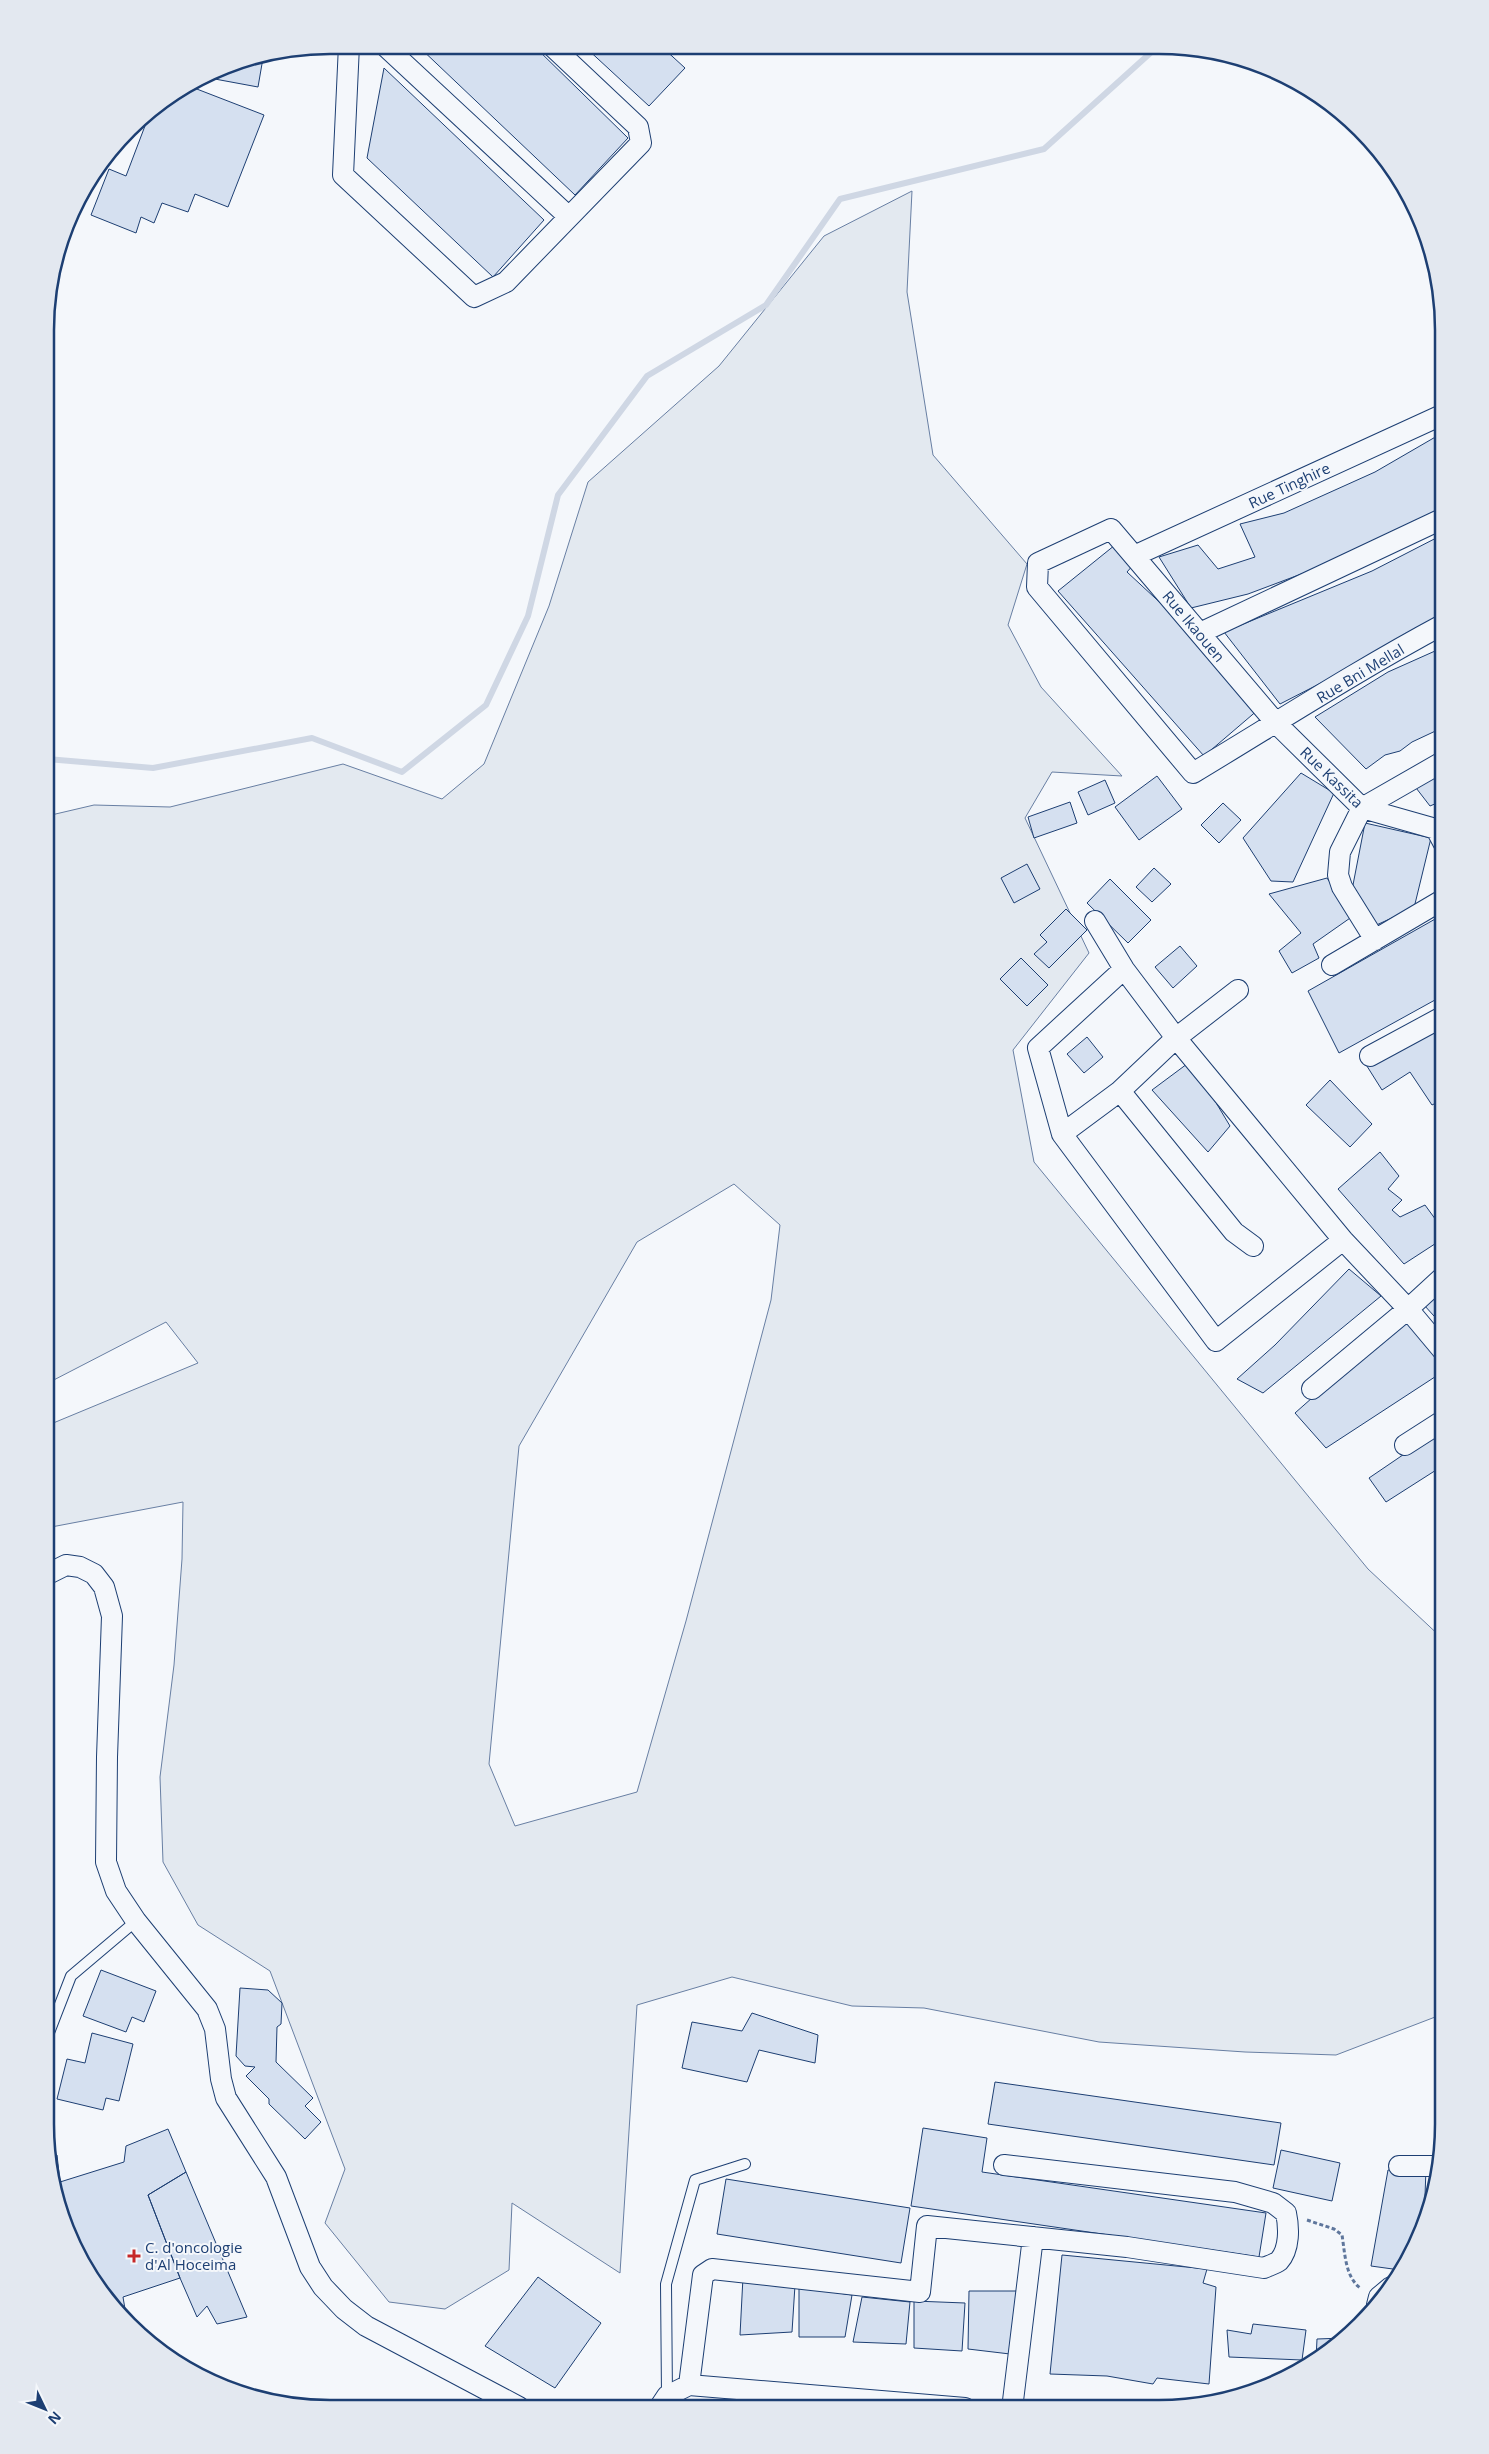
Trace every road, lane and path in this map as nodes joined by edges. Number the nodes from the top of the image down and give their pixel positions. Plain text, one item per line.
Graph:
1 (349, 54) edge
2 (394, 54) edge
3 (560, 54) edge
4 (569, 217) junction
5 (1435, 418) edge
6 (1435, 522) edge
7 (1111, 529) joint
8 (1134, 556) junction
9 (1435, 629) edge
10 (1200, 633) junction
11 (1276, 723) junction
12 (1435, 766) edge
13 (1362, 808) junction
14 (1435, 831) edge
15 (1435, 904) edge
16 (1095, 921) dead end
17 (1375, 940) junction
18 (1332, 965) dead end
19 (1124, 969) junction
20 (1238, 990) dead end
21 (1435, 1021) edge
22 (1176, 1038) junction
23 (1370, 1056) dead end
24 (1120, 1091) junction
25 (1062, 1134) junction
26 (1343, 1240) junction
27 (1253, 1246) dead end
28 (1435, 1284) edge
29 (1408, 1309) junction
30 (1435, 1341) edge
31 (1312, 1389) dead end
32 (1435, 1426) edge
33 (1405, 1445) dead end
34 (54, 1570) edge
35 (136, 1920) junction
36 (54, 2020) edge
37 (744, 2164) dead end
38 (1004, 2165) dead end
39 (1399, 2166) dead end
40 (1432, 2166) edge
41 (1286, 2213) junction
42 (1033, 2237) junction
43 (1376, 2294) edge
44 (689, 2385) junction
45 (506, 2400) edge
46 (663, 2400) edge
47 (666, 2400) edge
48 (870, 2400) edge
49 (1013, 2400) edge

1 - 4 street
2 - 4 street
3 - 4 street
5 - 8 street, Rue Tinghire
6 - 10 street
7 - 8 street, Rue Ikaouen
7 - 11 street, Rue Bni Mellal
8 - 10 street, Rue Ikaouen
9 - 11 street, Rue Bni Mellal
10 - 11 street, Rue Ikaouen
11 - 13 street, Rue Kassita
12 - 13 street
13 - 14 street, Rue Kassita
13 - 17 street
15 - 17 street
16 - 19 street
17 - 18 street
19 - 22 street
19 - 25 street
20 - 22 street
21 - 23 street
22 - 24 street
22 - 26 street
24 - 25 street
24 - 27 street
25 - 26 street
26 - 29 street
28 - 29 street
29 - 30 street
29 - 31 street
32 - 33 street
34 - 35 street
35 - 36 lane
35 - 45 street
37 - 46 lane
38 - 41 street
39 - 40 street
41 - 42 street
41 - 43 path
42 - 44 street
42 - 49 street
44 - 47 street
44 - 48 street

